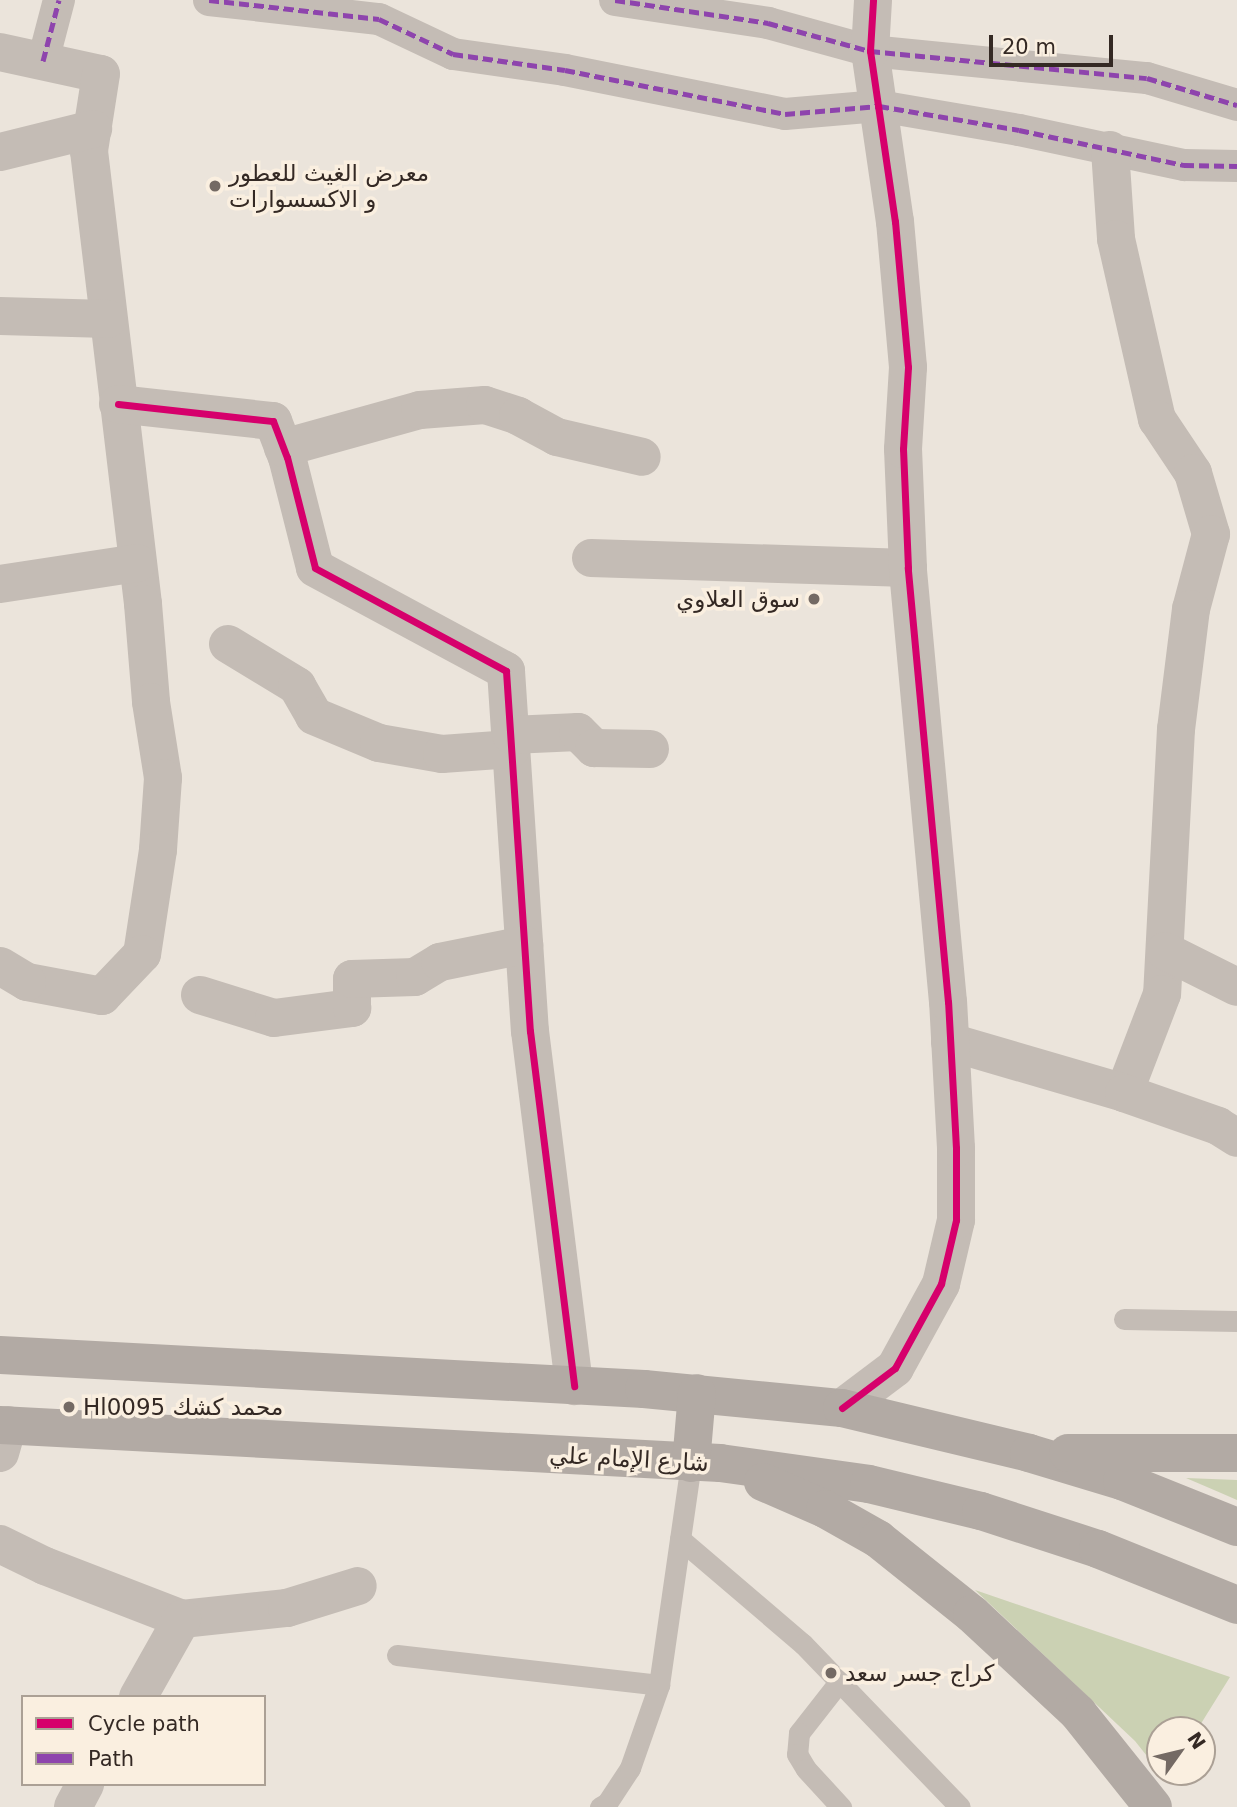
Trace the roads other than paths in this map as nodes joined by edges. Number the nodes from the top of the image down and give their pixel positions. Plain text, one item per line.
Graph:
1 (59, 0) edge
2 (209, 0) edge
3 (615, 0) edge
4 (873, 0) edge
5 (870, 51) junction
6 (0, 52) edge
7 (43, 61) junction
8 (1237, 105) edge
9 (879, 106) junction
10 (93, 128) junction
11 (1110, 150) junction
12 (0, 152) edge
13 (1237, 166) edge
14 (0, 316) edge
15 (108, 319) junction
16 (118, 404) junction
17 (283, 447) junction
18 (642, 457) dead end
19 (591, 558) dead end
20 (137, 563) junction
21 (908, 568) junction
22 (0, 584) edge
23 (228, 644) dead end
24 (511, 742) junction
25 (650, 750) dead end
26 (524, 945) junction
27 (1165, 951) junction
28 (0, 966) edge
29 (1237, 987) edge
30 (200, 995) dead end
31 (950, 1042) junction
32 (1124, 1093) junction
33 (1237, 1138) edge
34 (1124, 1319) dead end
35 (1237, 1321) edge
36 (0, 1354) edge
37 (574, 1386) junction
38 (697, 1392) junction
39 (842, 1408) junction
40 (3, 1434) edge
41 (1237, 1452) edge
42 (1029, 1453) junction
43 (706, 1463) junction
44 (1237, 1527) edge
45 (680, 1539) junction
46 (0, 1544) edge
47 (358, 1586) dead end
48 (1237, 1605) edge
49 (182, 1619) junction
50 (397, 1655) dead end
51 (839, 1682) junction
52 (659, 1685) junction
53 (139, 1695) edge
54 (84, 1786) edge
55 (73, 1807) edge
56 (600, 1807) edge
57 (841, 1807) edge
58 (960, 1807) edge
59 (1153, 1807) edge

1 - 7 street
2 - 9 street
3 - 5 street
4 - 5 street
5 - 8 street
5 - 9 street
6 - 7 street
7 - 10 street
9 - 11 street
9 - 21 street
10 - 12 street
10 - 15 street
11 - 13 street
11 - 27 street
14 - 15 street
15 - 16 street
16 - 17 street
16 - 20 street
17 - 18 street
17 - 24 street
19 - 21 street
20 - 22 street
20 - 28 street
21 - 31 street
23 - 24 street
24 - 25 street
24 - 26 street
26 - 30 street
26 - 37 street
27 - 29 street
27 - 32 street
31 - 32 street
31 - 39 street
32 - 33 street
34 - 35 lane
36 - 37 main road
37 - 38 main road
38 - 39 main road
38 - 43 main road
39 - 42 main road
40 - 43 main road, شارع الإمام علي
41 - 42 main road
42 - 44 main road
43 - 45 lane
43 - 48 main road, شارع الإمام علي
43 - 59 main road
45 - 51 lane
45 - 52 lane
46 - 49 street
47 - 49 street
49 - 53 street
50 - 52 lane
51 - 57 lane
51 - 58 lane
52 - 56 lane
54 - 55 street

